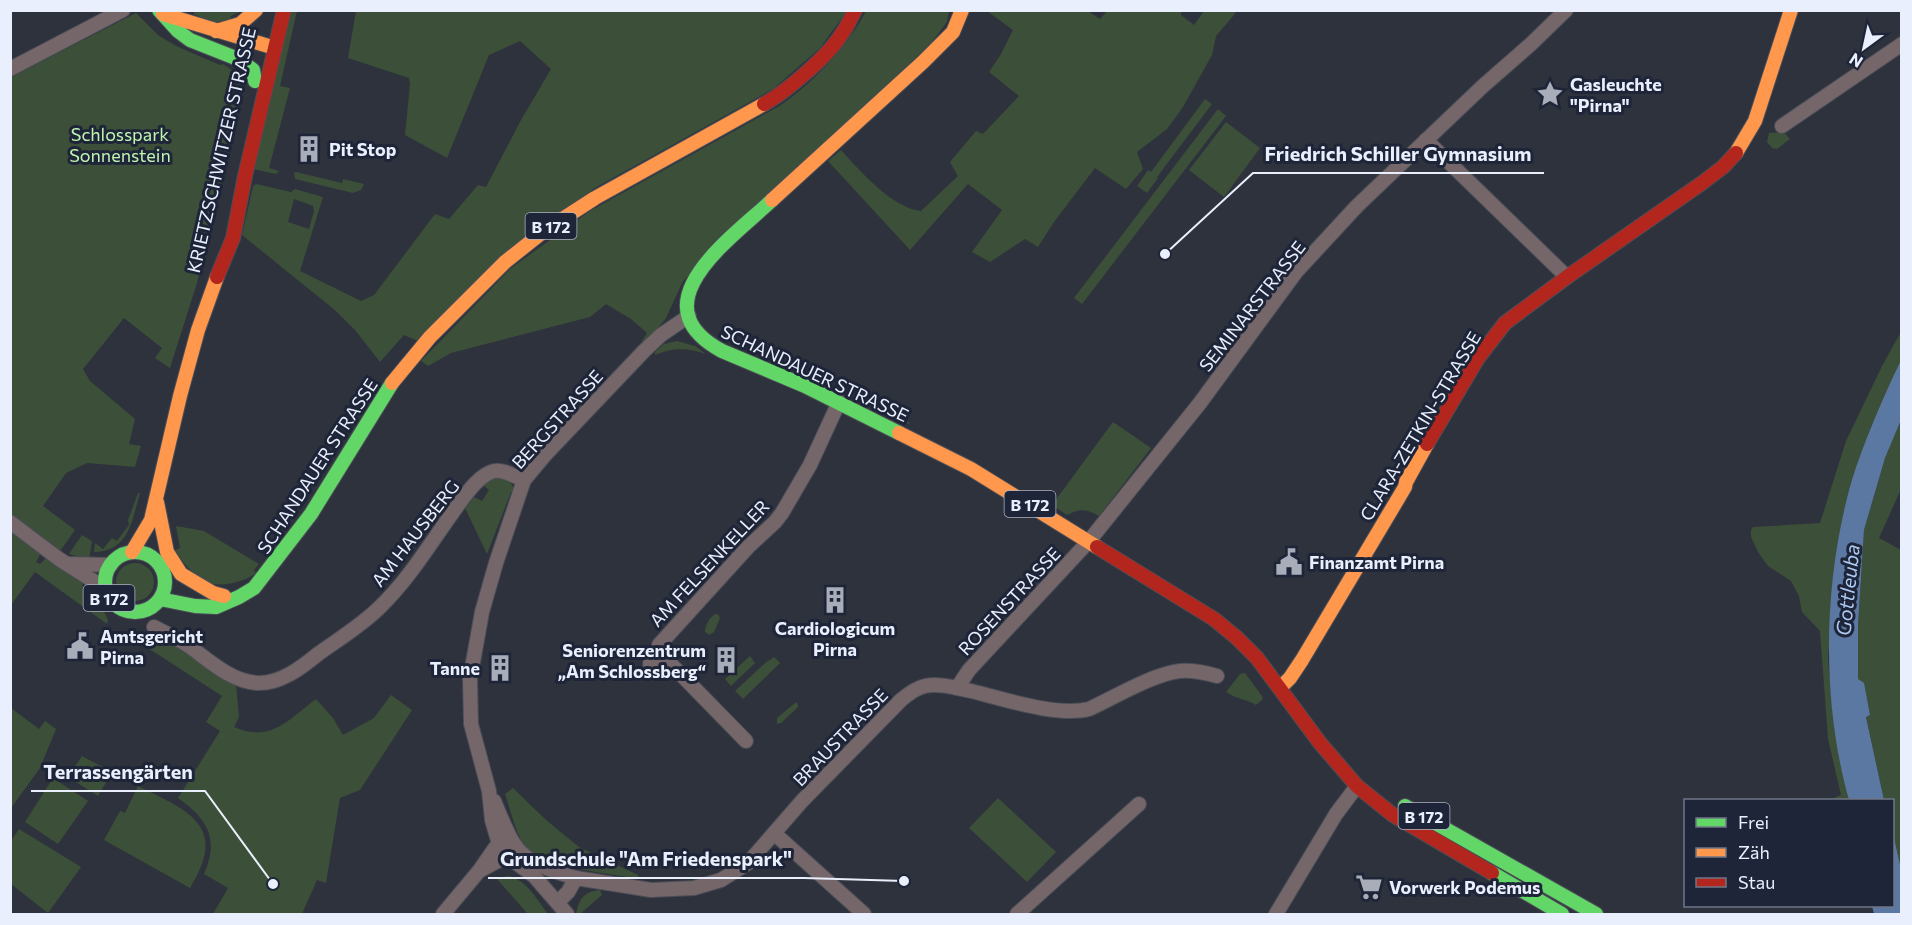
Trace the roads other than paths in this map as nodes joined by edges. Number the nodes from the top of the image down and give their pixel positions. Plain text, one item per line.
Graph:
1 (123, 10) edge
2 (256, 10) edge
3 (271, 10) edge
4 (284, 10) edge
5 (855, 10) edge
6 (962, 10) edge
7 (1566, 10) edge
8 (1791, 10) edge
9 (161, 12) edge
10 (216, 31) junction
11 (1902, 44) edge
12 (269, 46) junction
13 (10, 69) edge
14 (255, 81) junction
15 (1782, 126) dead end
16 (1426, 140) junction
17 (1567, 277) junction
18 (209, 297) junction
19 (689, 316) junction
20 (839, 402) junction
21 (524, 480) junction
22 (157, 499) junction
23 (151, 520) junction
24 (10, 522) edge
25 (1089, 541) junction
26 (132, 552) junction
27 (150, 556) junction
28 (68, 564) junction
29 (111, 565) junction
30 (165, 582) junction
31 (254, 588) junction
32 (106, 589) junction
33 (224, 596) junction
34 (160, 600) junction
35 (154, 627) dead end
36 (660, 653) junction
37 (650, 664) dead end
38 (1218, 676) dead end
39 (957, 688) junction
40 (1280, 688) junction
41 (746, 741) dead end
42 (1357, 786) junction
43 (1139, 804) dead end
44 (775, 834) junction
45 (507, 848) junction
46 (536, 870) junction
47 (576, 878) junction
48 (1555, 891) junction
49 (558, 902) junction
50 (1544, 910) edge
51 (443, 915) edge
52 (567, 915) edge
53 (864, 915) edge
54 (1017, 915) edge
55 (1276, 915) edge
56 (1562, 915) edge
57 (1596, 915) edge

1 - 13 street
2 - 10 main road
3 - 12 main road, KRIETZSCHWITZER STRASSE / B 172
4 - 12 main road, KRIETZSCHWITZER STRASSE / B 172
5 - 31 main road, SCHANDAUER STRASSE / B 172
6 - 19 main road
7 - 16 street, SEMINARSTRASSE
8 - 17 main road, CLARA-ZETKIN-STRASSE
9 - 10 main road
9 - 14 main road
10 - 12 main road
11 - 15 street
12 - 14 main road, KRIETZSCHWITZER STRASSE / B 172
12 - 18 main road, KRIETZSCHWITZER STRASSE / B 172
14 - 18 main road, KRIETZSCHWITZER STRASSE / B 172
16 - 17 street
16 - 25 street, SEMINARSTRASSE
17 - 40 main road, CLARA-ZETKIN-STRASSE
18 - 22 main road, KRIETZSCHWITZER STRASSE / B 172
19 - 20 main road, SCHANDAUER STRASSE / B 172
19 - 21 street, BERGSTRASSE
20 - 25 main road, SCHANDAUER STRASSE / B 172
20 - 36 street, AM FELSENKELLER
21 - 35 street, AM HAUSBERG
21 - 45 street, BERGSTRASSE
22 - 23 main road, KRIETZSCHWITZER STRASSE / B 172
22 - 33 main road, B 172
23 - 26 main road, KRIETZSCHWITZER STRASSE / B 172
23 - 27 main road, B 172
24 - 28 street
25 - 39 street, ROSENSTRASSE
25 - 40 main road, SCHANDAUER STRASSE / B 172
26 - 27 main road
26 - 29 main road, B 172
27 - 30 main road
28 - 29 street
28 - 32 street
29 - 32 main road, B 172
30 - 33 main road
30 - 34 main road, B 172
31 - 33 main road
31 - 34 main road, SCHANDAUER STRASSE / B 172
32 - 34 main road, B 172
36 - 37 street, AM FELSENKELLER
36 - 41 street, AM FELSENKELLER
38 - 39 street, BRAUSTRASSE
39 - 44 street, BRAUSTRASSE
40 - 42 main road, B 172
42 - 48 main road, B 172
42 - 50 main road, B 172
42 - 55 street
43 - 54 street
44 - 47 street, BRAUSTRASSE
44 - 53 street
45 - 46 street
45 - 51 street
46 - 47 street, BRAUSTRASSE
46 - 49 street
47 - 49 street
48 - 50 main road
48 - 57 main road, B 172
49 - 52 street
50 - 56 main road, B 172

